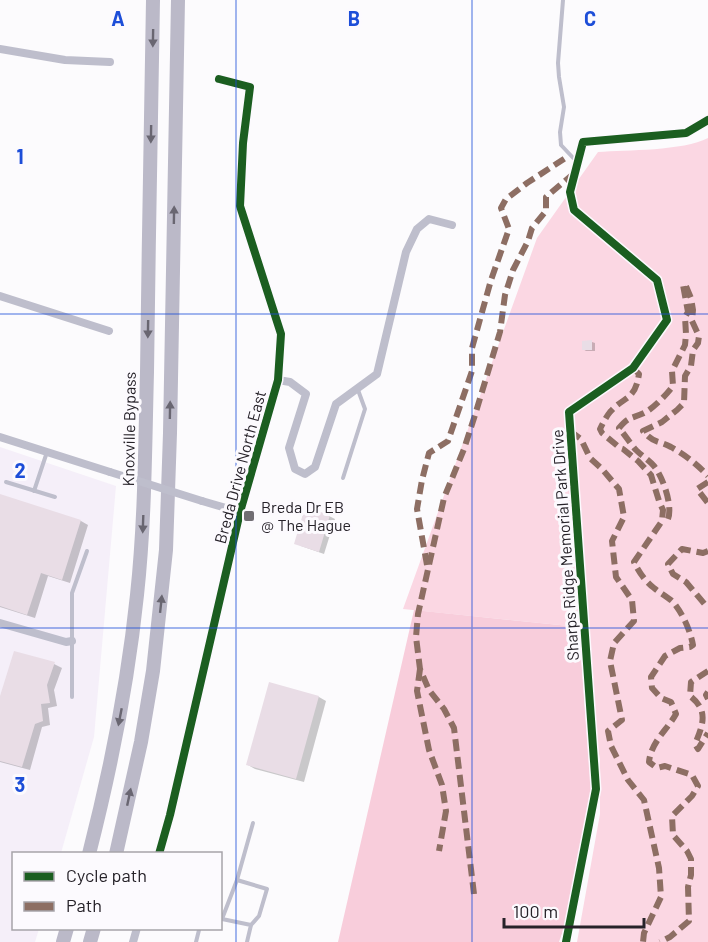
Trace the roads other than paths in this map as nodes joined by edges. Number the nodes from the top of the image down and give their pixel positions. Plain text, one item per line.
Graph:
1 (153, 0) edge
2 (178, 0) edge
3 (563, 0) edge
4 (0, 49) edge
5 (110, 62) dead end
6 (219, 78) dead end
7 (708, 120) edge
8 (578, 162) junction
9 (452, 225) dead end
10 (0, 296) edge
11 (109, 331) dead end
12 (278, 380) junction
13 (358, 389) junction
14 (0, 438) edge
15 (47, 452) junction
16 (343, 478) dead end
17 (6, 482) dead end
18 (34, 491) junction
19 (55, 497) dead end
20 (240, 512) junction
21 (87, 551) dead end
22 (0, 624) edge
23 (72, 642) junction
24 (72, 697) dead end
25 (253, 823) dead end
26 (89, 852) edge
27 (116, 852) edge
28 (160, 852) edge
29 (237, 880) junction
30 (222, 917) edge
31 (222, 919) edge
32 (251, 925) junction
33 (247, 942) edge
34 (566, 942) edge

1 -> 26 highway, Knoxville Bypass
27 -> 2 highway
3 - 8 lane
4 - 5 street
6 - 12 street, Breda Drive North East
7 - 8 street, Sharps Ridge Memorial Park Drive
8 - 34 street, Sharps Ridge Memorial Park Drive
9 - 13 street
10 - 11 street
12 - 13 street
12 - 20 street, Breda Drive North East
13 - 16 lane
14 - 15 street
15 - 18 lane
15 - 20 street, bridge
17 - 18 lane
18 - 19 lane
20 - 28 street, Breda Drive North East
21 - 23 lane
22 - 23 street
23 - 24 lane
25 - 29 lane
29 - 30 lane
29 - 32 lane
31 - 32 lane
32 - 33 lane

